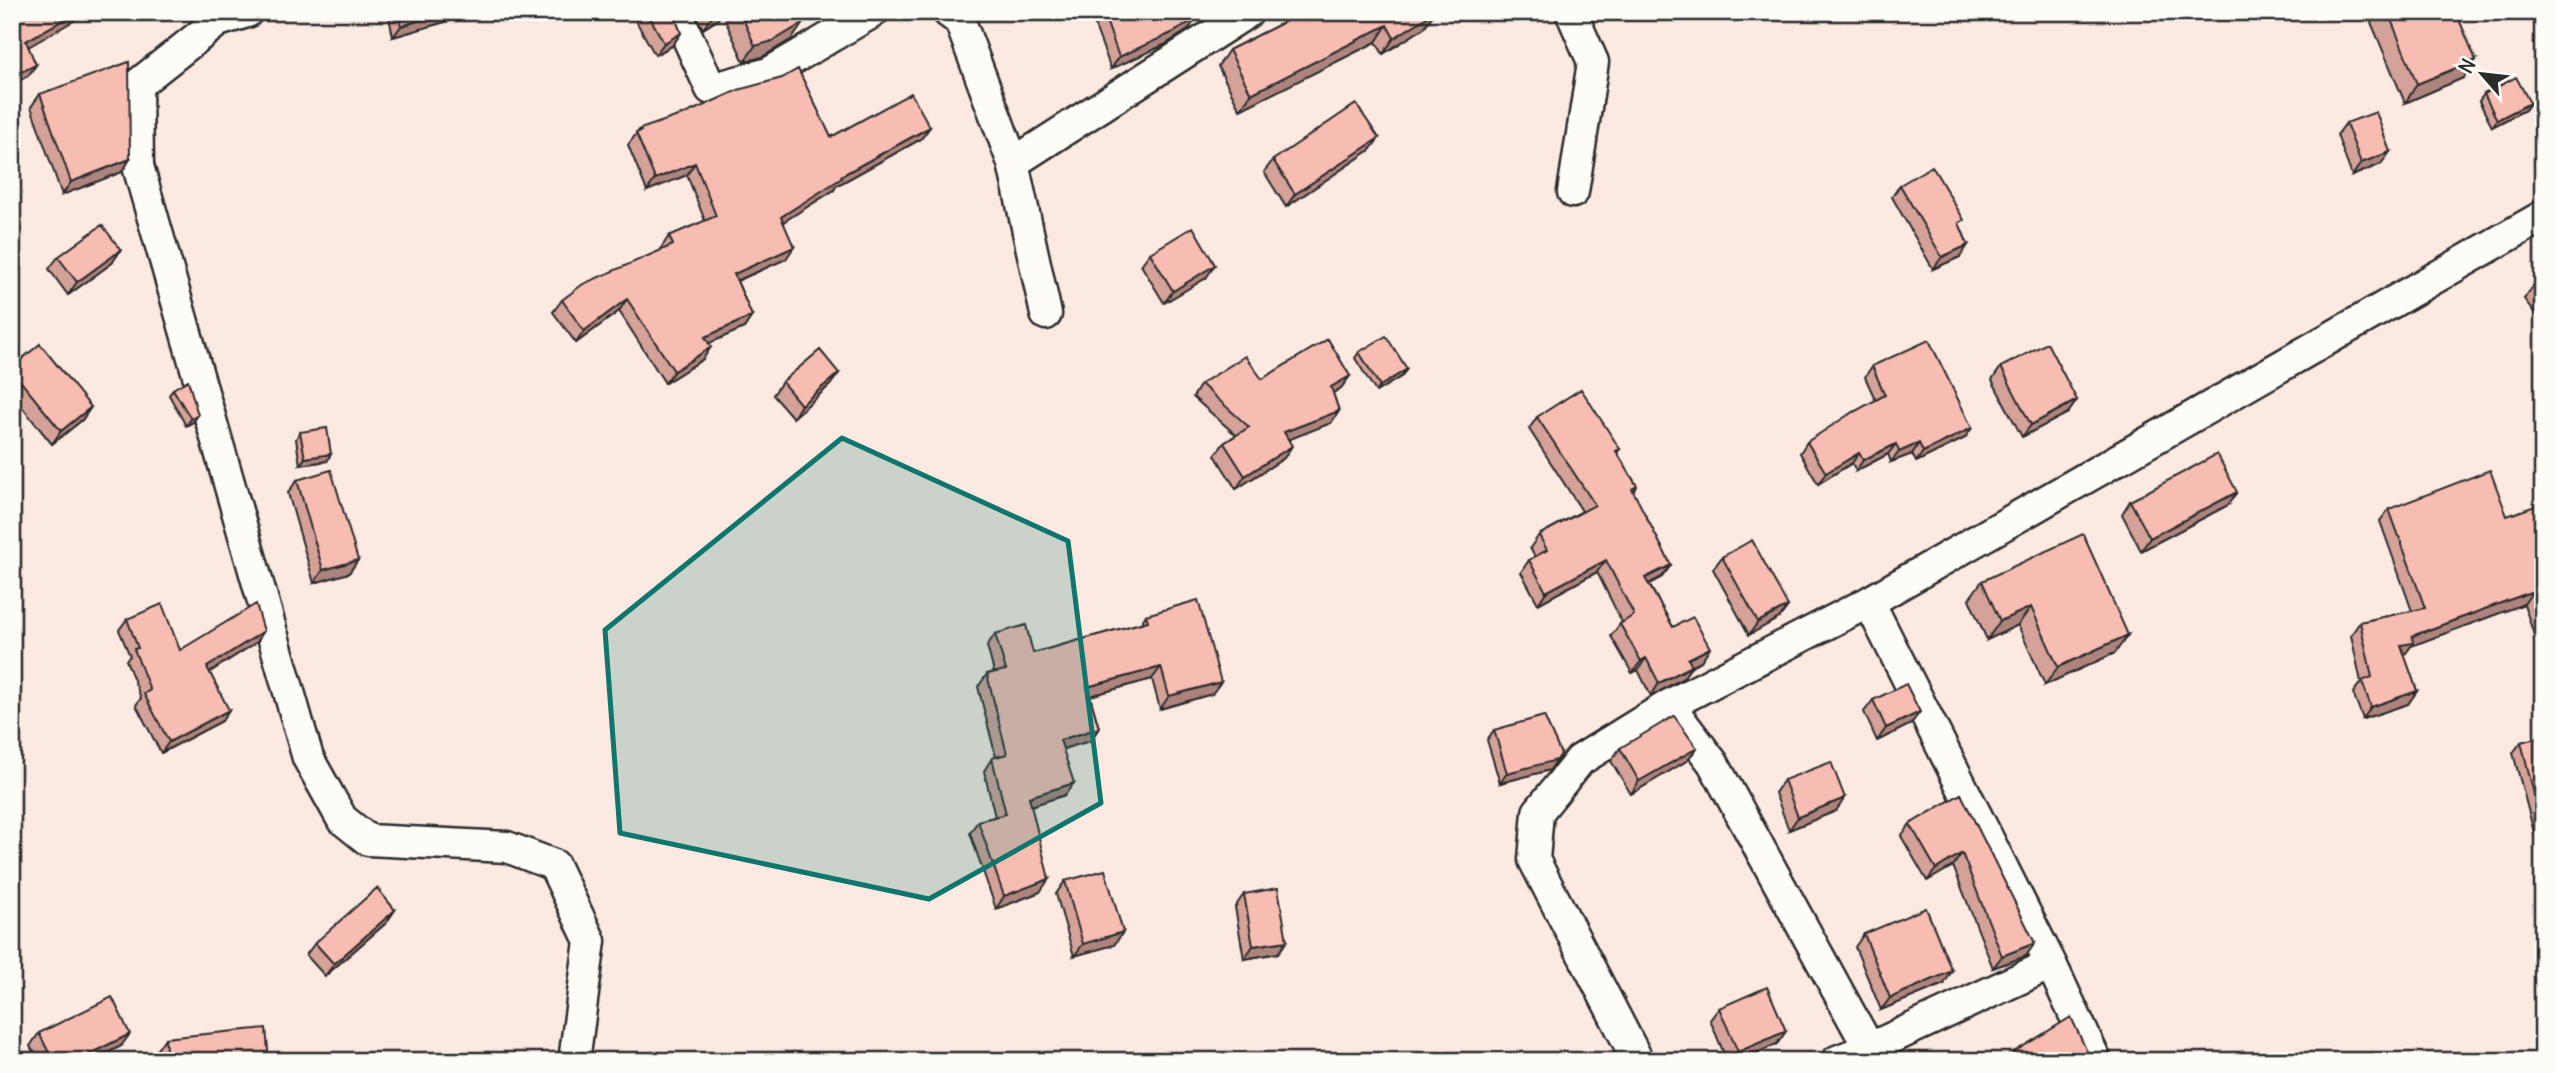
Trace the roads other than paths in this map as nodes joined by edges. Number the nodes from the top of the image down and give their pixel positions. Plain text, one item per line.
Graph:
1 (247, 12) edge
2 (676, 12) edge
3 (873, 12) edge
4 (948, 12) edge
5 (1248, 12) edge
6 (1571, 12) edge
7 (218, 17) edge
8 (1013, 163) junction
9 (1573, 192) dead end
10 (2538, 227) edge
11 (1046, 314) dead end
12 (1869, 602) junction
13 (1669, 705) junction
14 (2051, 964) junction
15 (1873, 1054) edge
16 (574, 1061) edge
17 (1638, 1061) edge
18 (1837, 1061) edge
19 (2095, 1061) edge

1 - 7 street
2 - 3 street
4 - 8 street
5 - 8 street
6 - 9 street
7 - 16 street
8 - 11 street
10 - 12 street
12 - 13 street
12 - 14 street
13 - 15 street
13 - 17 street
14 - 15 street
14 - 19 street
15 - 18 street

